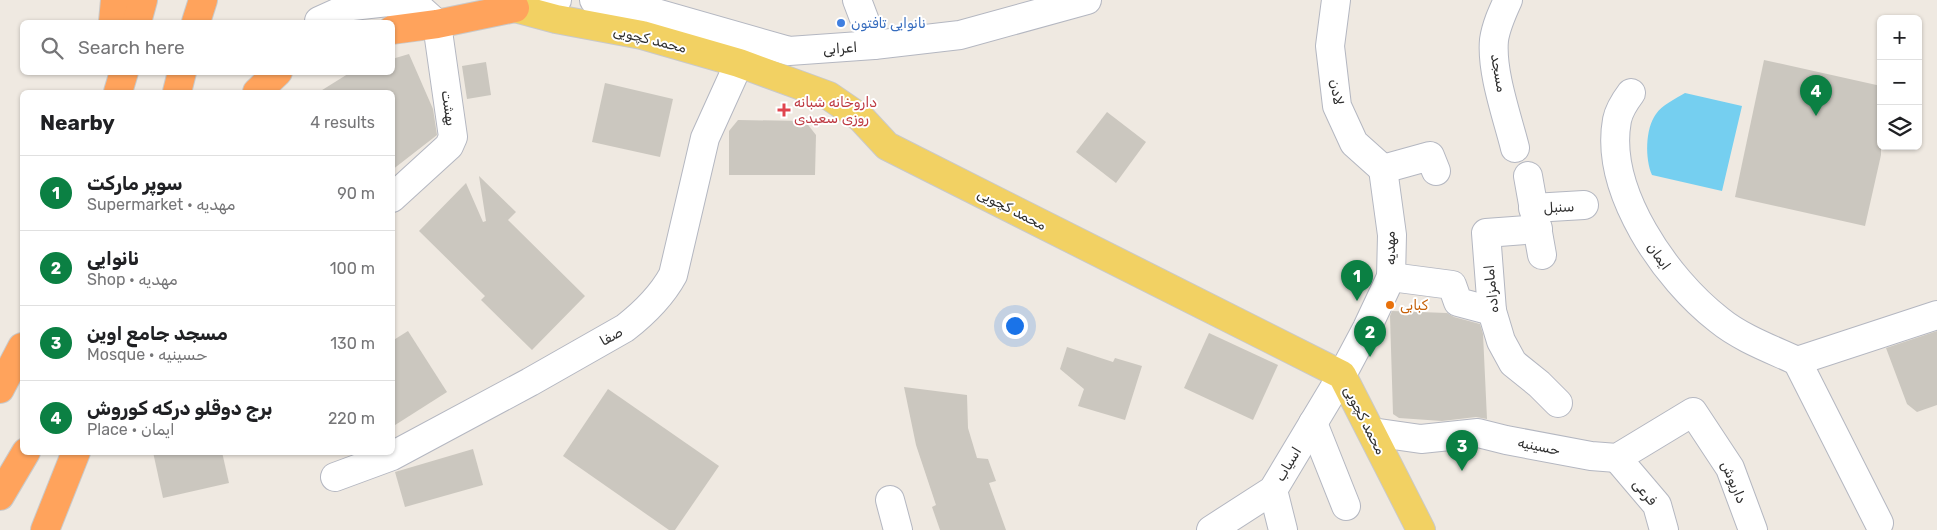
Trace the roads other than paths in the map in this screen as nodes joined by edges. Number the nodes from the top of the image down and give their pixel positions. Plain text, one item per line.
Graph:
1 (115, 0) edge
2 (143, 0) edge
3 (203, 0) edge
4 (557, 0) edge
5 (594, 0) edge
6 (857, 0) edge
7 (1087, 0) edge
8 (1336, 0) edge
9 (1508, 0) edge
10 (519, 4) edge
11 (113, 20) edge
12 (138, 20) edge
13 (197, 20) edge
14 (321, 20) edge
15 (437, 24) junction
16 (395, 30) edge
17 (874, 45) junction
18 (739, 63) junction
19 (108, 75) edge
20 (123, 75) edge
21 (181, 75) edge
22 (190, 75) edge
23 (275, 75) edge
24 (106, 90) edge
25 (119, 90) edge
26 (178, 90) edge
27 (191, 90) edge
28 (259, 90) edge
29 (1631, 93) dead end
30 (1516, 148) dead end
31 (1382, 169) junction
32 (1436, 171) dead end
33 (1528, 176) dead end
34 (395, 195) edge
35 (1584, 205) dead end
36 (1538, 231) junction
37 (1390, 276) junction
38 (1492, 311) junction
39 (1937, 315) edge
40 (20, 338) edge
41 (20, 351) edge
42 (0, 353) edge
43 (1797, 361) junction
44 (1342, 375) junction
45 (0, 389) edge
46 (1558, 403) dead end
47 (1313, 423) junction
48 (1372, 432) junction
49 (395, 454) edge
50 (24, 455) edge
51 (79, 455) edge
52 (394, 455) edge
53 (1617, 458) junction
54 (335, 477) dead end
55 (1273, 490) junction
56 (0, 496) edge
57 (890, 500) dead end
58 (1346, 506) dead end
59 (1879, 523) dead end
60 (45, 530) edge
61 (898, 530) edge
62 (1211, 530) edge
63 (1283, 530) edge
64 (1421, 530) edge
65 (1664, 530) edge
66 (1753, 530) edge

1 - 11 highway
2 - 12 highway
3 - 13 highway
4 - 10 street
5 - 17 street, اعرابی
6 - 17 street
7 - 17 street, اعرابی
8 - 31 street, لادن
9 - 30 street, مسجد
10 - 15 highway
10 - 18 main road, محمد کچویی
14 - 15 street
15 - 16 highway
15 - 34 street, بهشت
18 - 44 main road, محمد کچویی
18 - 49 street, صفا
19 - 24 highway
20 - 25 highway
21 - 26 highway
22 - 27 highway
23 - 28 highway
29 - 43 street, ایمان
31 - 32 street
31 - 37 street, مهدیه
33 - 36 street, سنبل
35 - 36 street, سنبل
36 - 38 street, امامزاده
37 - 38 street
37 - 44 street, مهدیه
38 - 46 street, امامزاده
39 - 43 street
40 - 42 highway
41 - 45 highway
43 - 59 street
44 - 47 street, اسیاب
44 - 48 main road, محمد کچویی
47 - 55 street, اسیاب
47 - 58 street
48 - 53 street, حسینیه
48 - 64 main road, محمد کچویی
50 - 56 highway
51 - 60 highway
52 - 54 street, صفا
53 - 65 street, فرعی
53 - 66 street, داریوش
55 - 62 street, اسیاب
55 - 63 street
57 - 61 street

